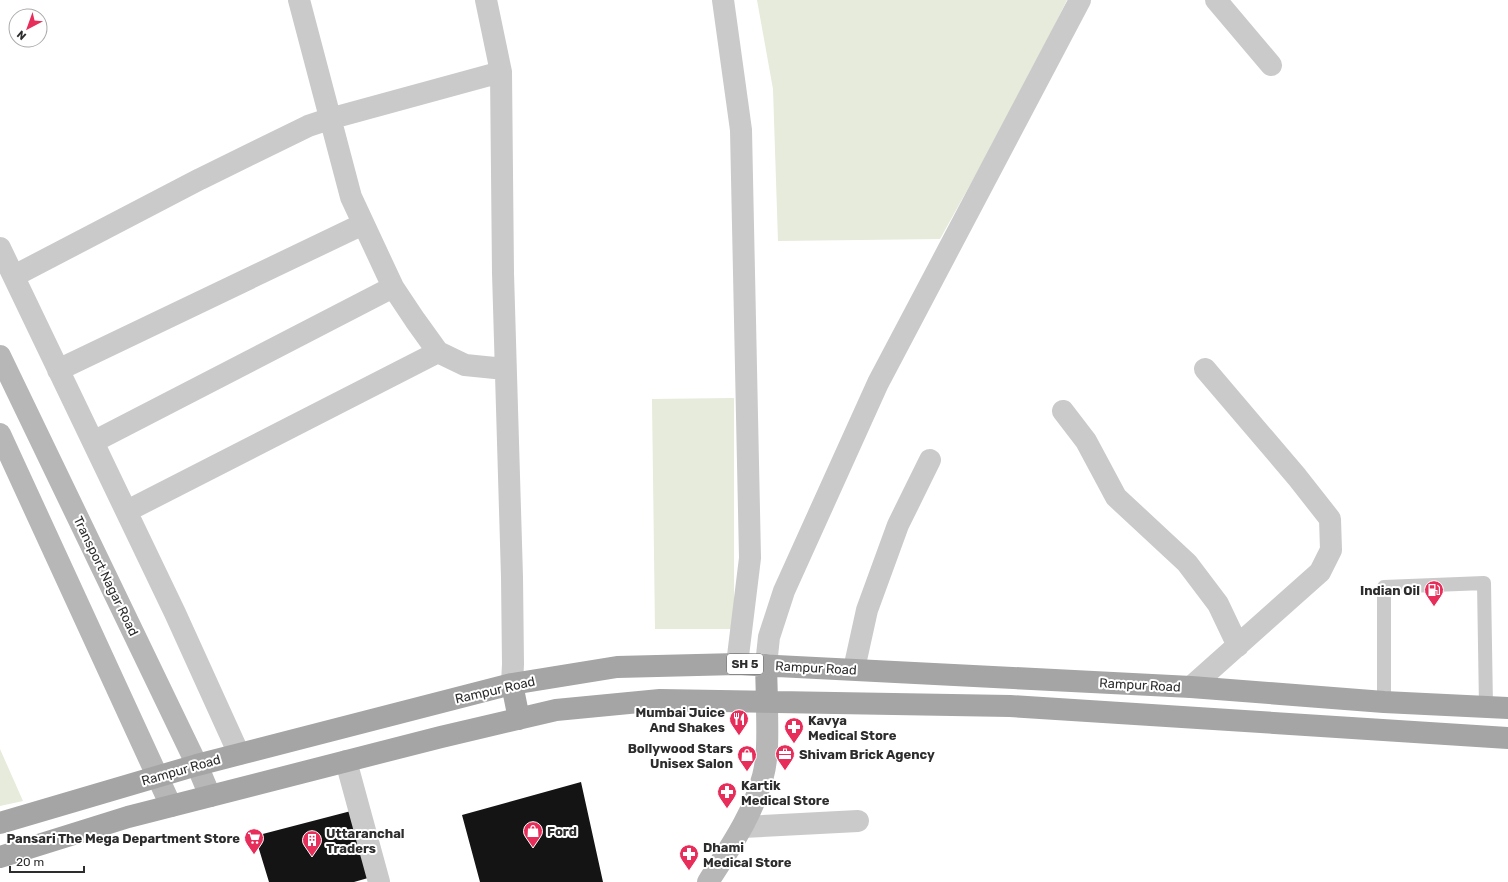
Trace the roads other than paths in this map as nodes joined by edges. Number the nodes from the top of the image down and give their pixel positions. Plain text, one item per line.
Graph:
1 (299, 0) edge
2 (486, 0) edge
3 (723, 0) edge
4 (1080, 0) edge
5 (1216, 0) edge
6 (1271, 65) dead end
7 (501, 72) junction
8 (330, 119) junction
9 (363, 224) junction
10 (0, 248) edge
11 (14, 276) junction
12 (393, 287) junction
13 (438, 352) junction
14 (0, 356) edge
15 (505, 369) junction
16 (1206, 369) dead end
17 (58, 370) junction
18 (1063, 411) dead end
19 (0, 434) edge
20 (93, 442) junction
21 (930, 460) dead end
22 (127, 511) junction
23 (1238, 646) junction
24 (737, 664) junction
25 (766, 665) junction
26 (854, 670) junction
27 (512, 684) junction
28 (1191, 687) junction
29 (767, 702) junction
30 (1384, 702) junction
31 (1486, 707) junction
32 (1508, 708) edge
33 (518, 719) junction
34 (1508, 738) edge
35 (239, 754) junction
36 (346, 761) junction
37 (196, 765) junction
38 (158, 776) junction
39 (210, 796) junction
40 (171, 806) junction
41 (858, 821) dead end
42 (0, 823) edge
43 (743, 827) junction
44 (0, 858) edge
45 (376, 881) edge
46 (708, 882) edge

1 - 8 street
2 - 7 street
3 - 24 street
4 - 25 street
5 - 6 street
7 - 8 street
7 - 15 street
8 - 9 street
8 - 11 street
9 - 12 street
9 - 17 street
10 - 11 street
11 - 17 street
12 - 13 street
12 - 20 street
13 - 15 street
13 - 22 street
14 - 37 main road, Transport Nagar Road
15 - 27 street
16 - 23 street
17 - 20 street
18 - 23 street
19 - 38 main road
20 - 22 street
21 - 26 street
22 - 35 street
23 - 28 street
24 - 25 main road, Rampur Road / SH 5
24 - 27 main road, Rampur Road / SH 5
25 - 26 main road, Rampur Road / SH 5
25 - 29 main road
26 - 28 main road, Rampur Road / SH 5
27 - 33 main road
27 - 35 main road, Rampur Road / SH 5
28 - 30 main road, Rampur Road / SH 5
29 - 33 main road
29 - 34 main road
29 - 43 main road
30 - 31 main road, Rampur Road / SH 5
30 - 31 lane
31 - 32 main road, Rampur Road / SH 5
33 - 36 main road
35 - 37 main road, Rampur Road / SH 5
36 - 39 main road
36 - 45 street
37 - 38 main road, Rampur Road / SH 5
37 - 39 main road, Transport Nagar Road
38 - 40 main road
38 - 42 main road, Rampur Road / SH 5
39 - 40 main road
40 - 44 main road
41 - 43 street
43 - 46 main road

